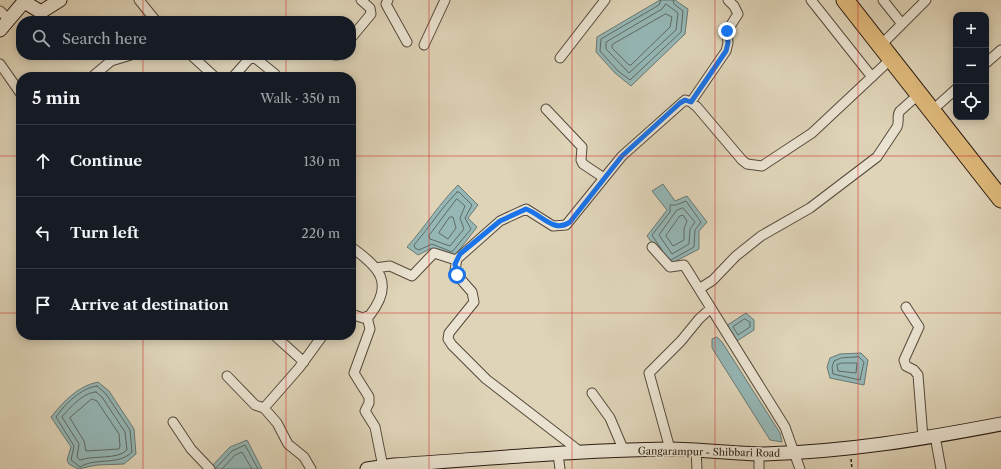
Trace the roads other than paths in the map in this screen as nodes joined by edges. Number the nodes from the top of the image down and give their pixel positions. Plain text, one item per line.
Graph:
1 (60, 0) edge
2 (139, 0) edge
3 (361, 0) edge
4 (388, 0) edge
5 (445, 0) edge
6 (605, 0) edge
7 (728, 0) edge
8 (811, 0) edge
9 (845, 0) edge
10 (852, 0) edge
11 (883, 0) edge
12 (926, 0) edge
13 (152, 16) edge
14 (3, 21) edge
15 (902, 24) junction
16 (356, 32) edge
17 (407, 42) dead end
18 (883, 43) junction
19 (424, 45) dead end
20 (1001, 50) edge
21 (560, 58) dead end
22 (892, 58) junction
23 (114, 60) edge
24 (197, 60) edge
25 (247, 60) edge
26 (258, 60) edge
27 (989, 60) edge
28 (0, 64) edge
29 (98, 72) edge
30 (210, 72) edge
31 (237, 72) edge
32 (272, 72) edge
33 (872, 76) junction
34 (16, 87) edge
35 (953, 92) edge
36 (920, 94) junction
37 (691, 102) junction
38 (936, 107) junction
39 (546, 108) dead end
40 (604, 178) junction
41 (1001, 189) edge
42 (1001, 199) edge
43 (652, 247) dead end
44 (356, 251) edge
45 (456, 260) junction
46 (375, 268) junction
47 (699, 289) junction
48 (906, 307) dead end
49 (711, 308) junction
50 (356, 315) edge
51 (367, 317) junction
52 (280, 340) edge
53 (319, 340) edge
54 (304, 362) junction
55 (227, 376) dead end
56 (592, 393) dead end
57 (264, 408) junction
58 (172, 422) dead end
59 (1001, 424) edge
60 (929, 437) junction
61 (670, 449) junction
62 (696, 450) junction
63 (624, 451) junction
64 (795, 452) junction
65 (582, 453) junction
66 (759, 453) junction
67 (558, 454) junction
68 (414, 466) edge
69 (383, 467) junction
70 (210, 469) edge
71 (311, 469) edge
72 (367, 469) edge
73 (560, 469) edge
74 (698, 469) edge
75 (759, 469) edge
76 (800, 469) edge
77 (941, 469) edge

1 - 14 main road
2 - 13 street
3 - 16 street
4 - 17 street
5 - 19 street
6 - 21 street
7 - 37 street
8 - 33 street
9 - 18 highway
10 - 18 highway
11 - 15 street
12 - 15 street
15 - 18 street
18 - 22 highway
18 - 38 highway
20 - 27 street
22 - 33 street
22 - 36 highway
23 - 29 street
24 - 30 street
25 - 31 street
26 - 32 street
28 - 34 street
33 - 37 street
35 - 38 street
36 - 42 highway
36 - 47 street
37 - 40 street
38 - 41 highway
39 - 40 street
40 - 45 street
43 - 47 street
44 - 46 street
45 - 46 street
45 - 65 street
46 - 51 street
47 - 49 street
48 - 60 street
49 - 61 street
49 - 64 street
50 - 51 street
51 - 69 street
52 - 54 street
53 - 54 street
54 - 57 street
55 - 57 street
56 - 63 street
57 - 71 street
58 - 70 street
59 - 60 main road, Gangarampur - Shibbari Road
60 - 64 main road, Gangarampur - Shibbari Road
60 - 77 street
61 - 62 main road, Gangarampur - Shibbari Road
61 - 63 main road, Gangarampur - Shibbari Road
62 - 66 main road, Gangarampur - Shibbari Road
62 - 74 street
63 - 65 main road, Gangarampur - Shibbari Road
64 - 66 main road, Gangarampur - Shibbari Road
64 - 76 street
65 - 67 main road, Gangarampur - Shibbari Road
66 - 75 street
67 - 68 main road, Gangarampur - Shibbari Road
67 - 73 street
68 - 69 main road, Gangarampur - Shibbari Road
69 - 72 main road, Gangarampur - Shibbari Road

